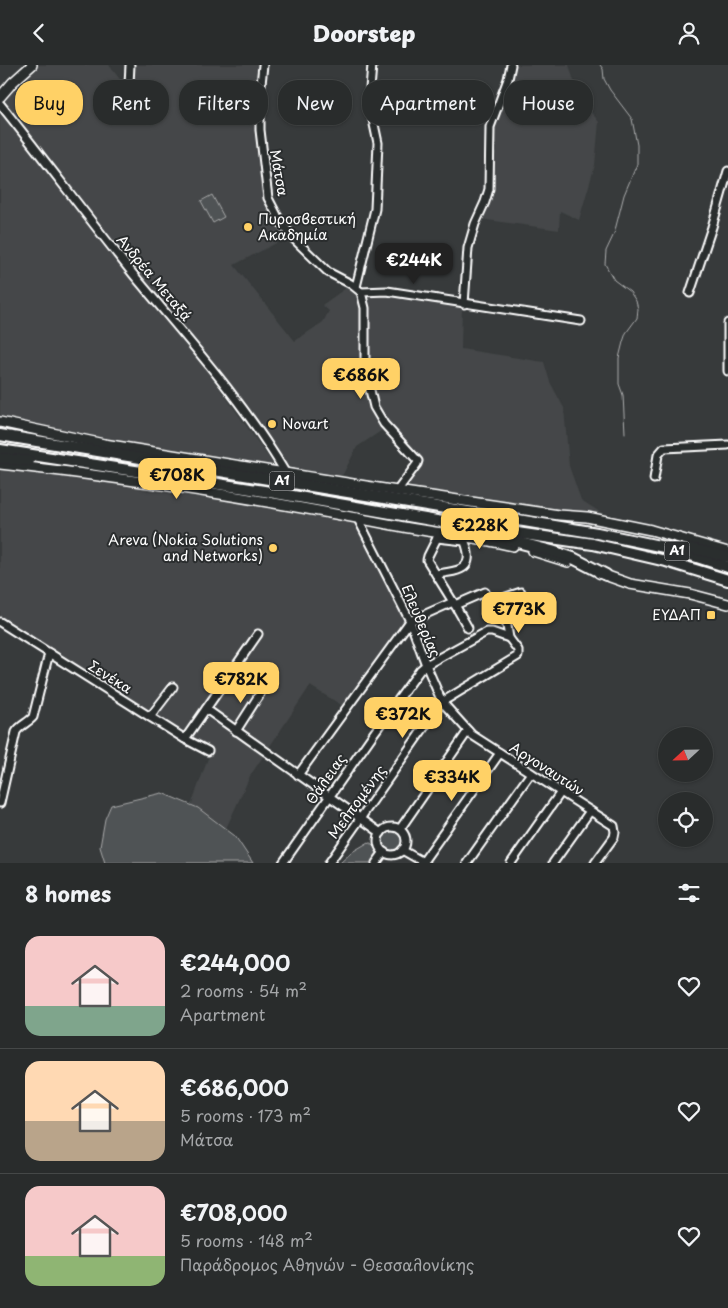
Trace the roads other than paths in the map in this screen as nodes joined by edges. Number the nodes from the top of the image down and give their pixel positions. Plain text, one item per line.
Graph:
1 (32, 65) edge
2 (130, 65) edge
3 (263, 65) edge
4 (372, 65) edge
5 (511, 65) edge
6 (129, 80) edge
7 (0, 97) edge
8 (0, 104) edge
9 (728, 171) edge
10 (358, 289) junction
11 (690, 293) dead end
12 (464, 304) junction
13 (581, 321) dead end
14 (728, 323) edge
15 (728, 371) edge
16 (0, 422) edge
17 (0, 428) edge
18 (0, 435) edge
19 (728, 445) edge
20 (64, 446) junction
21 (0, 450) edge
22 (0, 458) edge
23 (64, 460) junction
24 (0, 464) edge
25 (285, 472) junction
26 (654, 479) dead end
27 (397, 491) junction
28 (357, 517) junction
29 (454, 524) junction
30 (438, 535) junction
31 (625, 539) junction
32 (728, 552) edge
33 (728, 557) edge
34 (728, 567) edge
35 (436, 574) junction
36 (606, 575) junction
37 (728, 580) edge
38 (484, 592) dead end
39 (521, 592) dead end
40 (454, 604) junction
41 (728, 604) edge
42 (410, 621) junction
43 (0, 622) edge
44 (468, 628) dead end
45 (258, 633) dead end
46 (509, 638) junction
47 (49, 653) junction
48 (426, 665) junction
49 (173, 687) dead end
50 (264, 689) dead end
51 (442, 702) junction
52 (206, 709) junction
53 (150, 717) junction
54 (236, 731) junction
55 (468, 731) junction
56 (185, 739) junction
57 (208, 751) dead end
58 (500, 753) junction
59 (3, 772) edge
60 (531, 773) junction
61 (298, 775) junction
62 (561, 792) junction
63 (330, 797) junction
64 (0, 803) edge
65 (590, 811) junction
66 (360, 818) junction
67 (400, 829) junction
68 (381, 833) junction
69 (402, 850) junction
70 (384, 852) junction
71 (283, 863) edge
72 (329, 863) edge
73 (376, 863) edge
74 (423, 863) edge
75 (467, 863) edge
76 (511, 863) edge
77 (553, 863) edge
78 (595, 863) edge

1 - 7 main road
2 - 6 street
3 - 10 street, Μάτσα
4 - 10 street
5 - 12 street
8 - 25 street, Ανδρέα Μεταξά
9 - 11 street
10 - 12 street
10 - 27 street
12 - 13 street
14 - 15 street
16 - 25 main road
17 - 20 highway
18 - 20 highway, Α1
19 - 26 street
20 - 31 highway, Α1
21 - 23 highway, Α1
22 - 23 highway
23 - 29 highway, Α1
24 - 28 main road
25 - 27 main road
27 - 32 main road
28 - 30 main road
28 - 42 street, Ελευθερίας
29 - 36 highway
29 - 37 highway, Α1
30 - 35 street
30 - 35 street
30 - 36 main road
31 - 33 highway
31 - 34 highway, Α1
35 - 40 street
36 - 41 main road
38 - 40 street
39 - 46 street
40 - 42 street
40 - 44 street
42 - 48 street, Ελευθερίας
42 - 61 street
43 - 47 street, Σενέκα
45 - 52 street
46 - 48 street, Θάλειας
46 - 51 street, Μελπομένης
47 - 53 street, Σενέκα
47 - 59 street
48 - 51 street, Ελευθερίας
48 - 63 street, Θάλειας
49 - 53 street
50 - 54 street
51 - 55 street, Ελευθερίας
51 - 66 street, Μελπομένης
52 - 54 street
52 - 56 street
53 - 56 street, Σενέκα
54 - 61 street
55 - 58 street, Αργοναυτών
55 - 67 street
56 - 57 street, Σενέκα
58 - 60 street, Αργοναυτών
58 - 74 street
59 - 64 street
60 - 62 street, Αργοναυτών
60 - 75 street
61 - 63 street
62 - 65 street, Αργοναυτών
62 - 76 street
63 - 66 street
63 - 71 street, Θάλειας
65 - 77 street
65 - 78 street, Αργοναυτών
66 - 68 street
66 - 72 street, Μελπομένης
67 - 68 street
67 - 69 street
68 - 70 street
69 - 70 street
69 - 74 street
70 - 73 street

